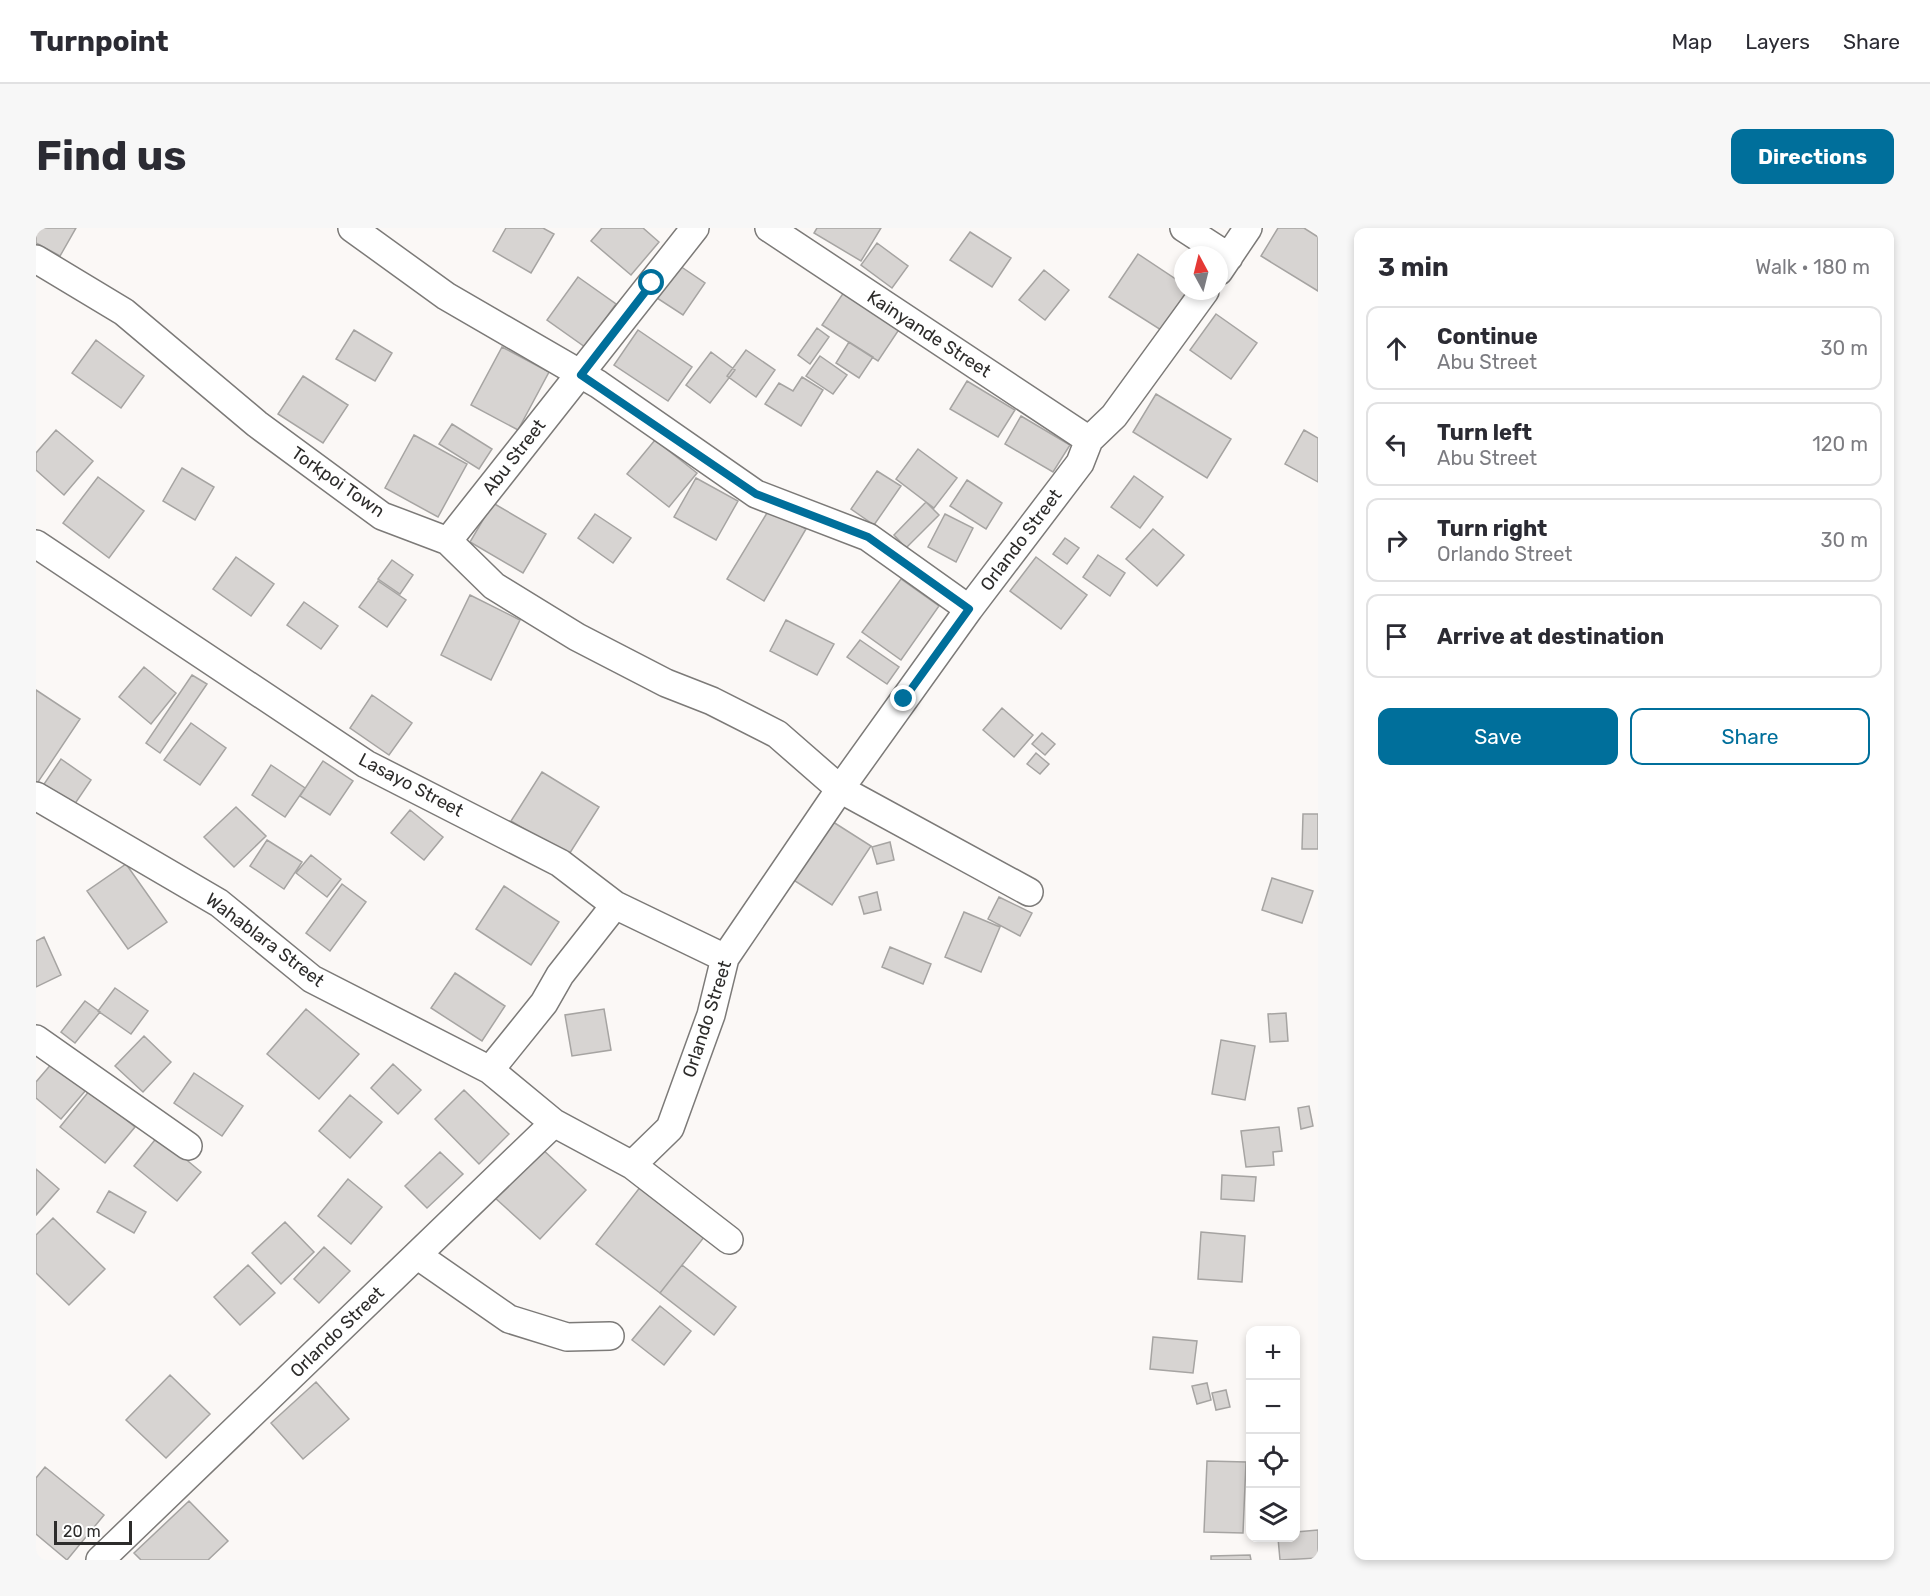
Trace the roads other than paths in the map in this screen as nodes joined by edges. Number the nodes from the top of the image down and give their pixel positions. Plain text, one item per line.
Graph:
1 (352, 228) edge
2 (695, 228) edge
3 (769, 228) edge
4 (1184, 228) edge
5 (1248, 228) edge
6 (1204, 246) edge
7 (1228, 258) edge
8 (36, 259) edge
9 (1198, 300) edge
10 (581, 375) junction
11 (1089, 440) junction
12 (448, 541) junction
13 (36, 544) edge
14 (969, 609) junction
15 (840, 789) junction
16 (36, 796) edge
17 (1029, 892) dead end
18 (615, 905) junction
19 (725, 957) junction
20 (36, 1039) edge
21 (490, 1070) junction
22 (554, 1123) junction
23 (188, 1146) dead end
24 (632, 1165) junction
25 (729, 1240) dead end
26 (417, 1255) junction
27 (610, 1335) dead end
28 (100, 1560) edge

1 - 10 street
2 - 10 street, Abu Street
3 - 11 street, Kainyande Street
4 - 6 street
5 - 7 street
8 - 12 street, Torkpoi Town
9 - 11 street, Orlando Street
10 - 12 street, Abu Street
10 - 14 street
11 - 14 street, Orlando Street
12 - 15 street, Torkpoi Town
13 - 18 street, Lasayo Street
14 - 15 street, Orlando Street
15 - 17 street, Torkpoi Town
15 - 19 street, Orlando Street
16 - 21 street, Wahablara Street
18 - 19 street, Lasayo Street
18 - 21 street
19 - 24 street, Orlando Street
20 - 23 street
21 - 22 street, Wahablara Street
22 - 24 street
22 - 26 street, Orlando Street
24 - 25 street
26 - 27 street
26 - 28 street, Orlando Street

